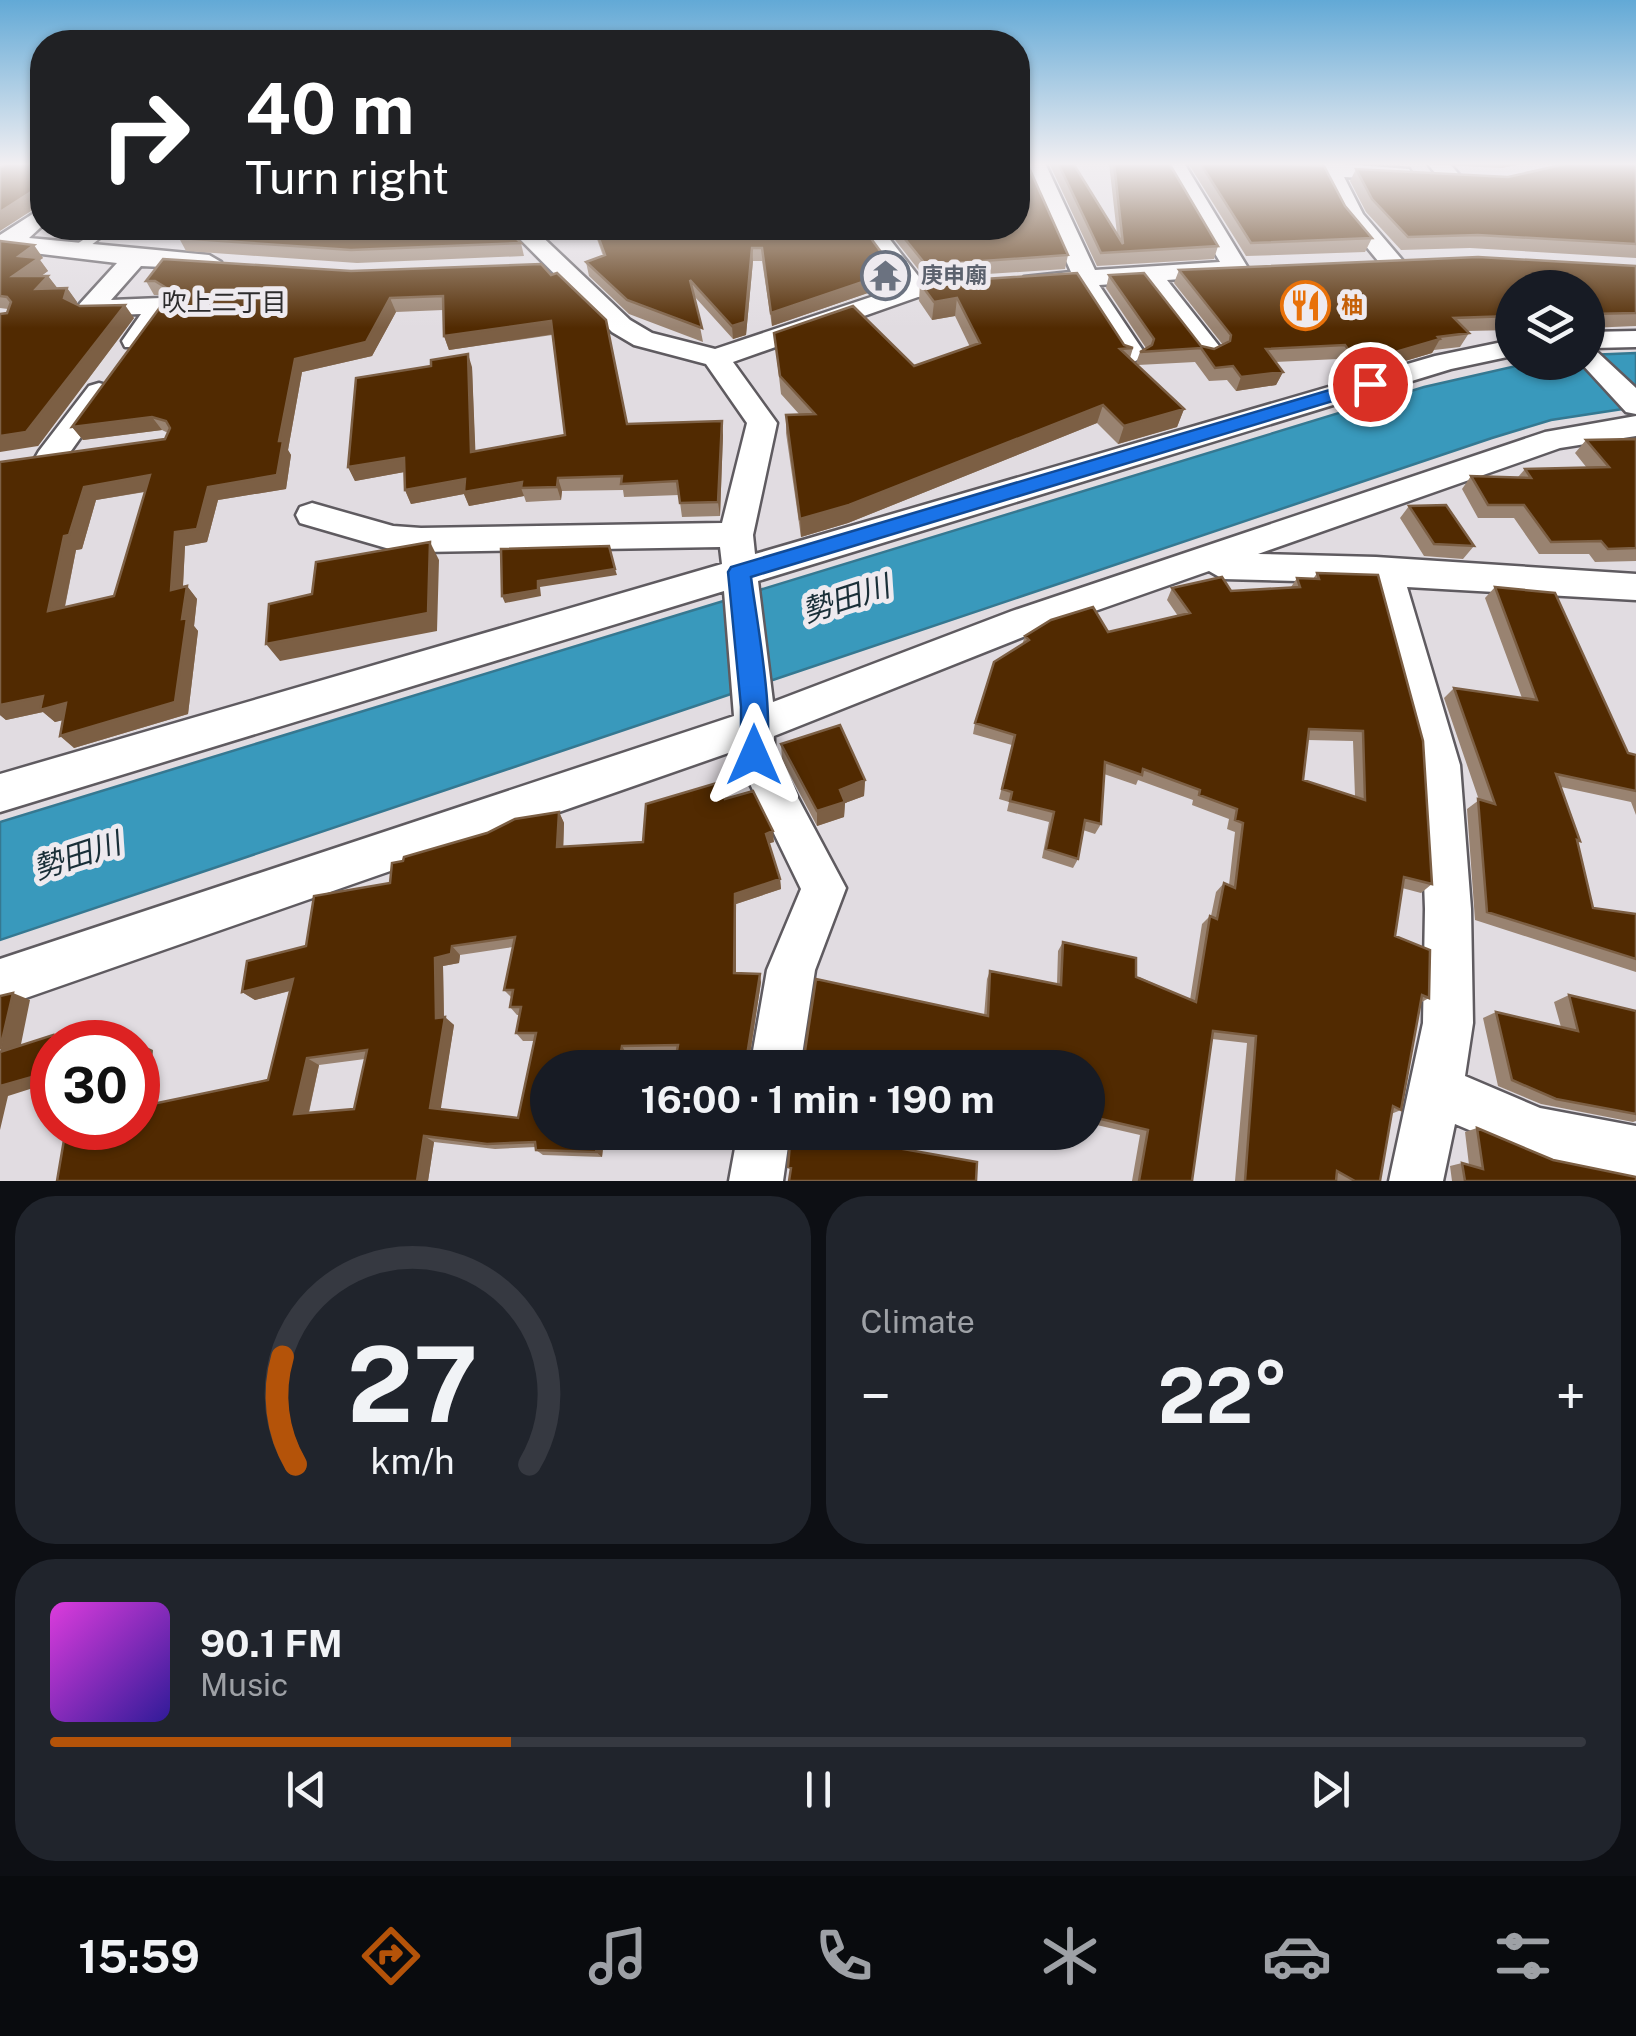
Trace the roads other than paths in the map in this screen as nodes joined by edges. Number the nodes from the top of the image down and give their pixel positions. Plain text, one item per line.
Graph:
1 (1058, 218) edge
2 (1211, 218) edge
3 (1354, 218) edge
4 (30, 224) edge
5 (90, 240) edge
6 (532, 240) edge
7 (878, 240) edge
8 (4, 242) edge
9 (75, 250) junction
10 (135, 258) junction
11 (229, 264) edge
12 (1353, 264) edge
13 (559, 266) junction
14 (525, 268) edge
15 (1150, 274) junction
16 (1084, 278) junction
17 (916, 290) junction
18 (1636, 339) edge
19 (1605, 340) edge
20 (1210, 351) edge
21 (1495, 352) edge
22 (1132, 355) edge
23 (718, 358) junction
24 (1605, 374) edge
25 (1636, 406) edge
26 (1636, 426) edge
27 (87, 454) edge
28 (312, 514) dead end
29 (739, 565) junction
30 (1196, 566) junction
31 (1392, 574) junction
32 (1636, 587) edge
33 (754, 717) junction
34 (0, 794) edge
35 (0, 983) edge
36 (778, 1050) edge
37 (1438, 1090) junction
38 (761, 1150) edge
39 (1636, 1153) edge
40 (756, 1181) edge
41 (1416, 1181) edge

1 - 16 street
2 - 15 street
3 - 12 street
4 - 8 street
5 - 9 lane
6 - 13 street
7 - 17 street
8 - 9 street
9 - 10 street
10 - 11 street
10 - 27 street
13 - 14 street
13 - 23 street
15 - 16 street
15 - 20 street
16 - 17 street
16 - 22 street
17 - 23 street
18 - 19 street
21 - 29 street
23 - 29 street
24 - 25 street
26 - 30 street
28 - 29 street
29 - 33 street
29 - 34 street
30 - 31 street
30 - 33 street
31 - 32 street
31 - 37 street
33 - 35 street
33 - 36 street
37 - 39 street
37 - 41 street
38 - 40 street

